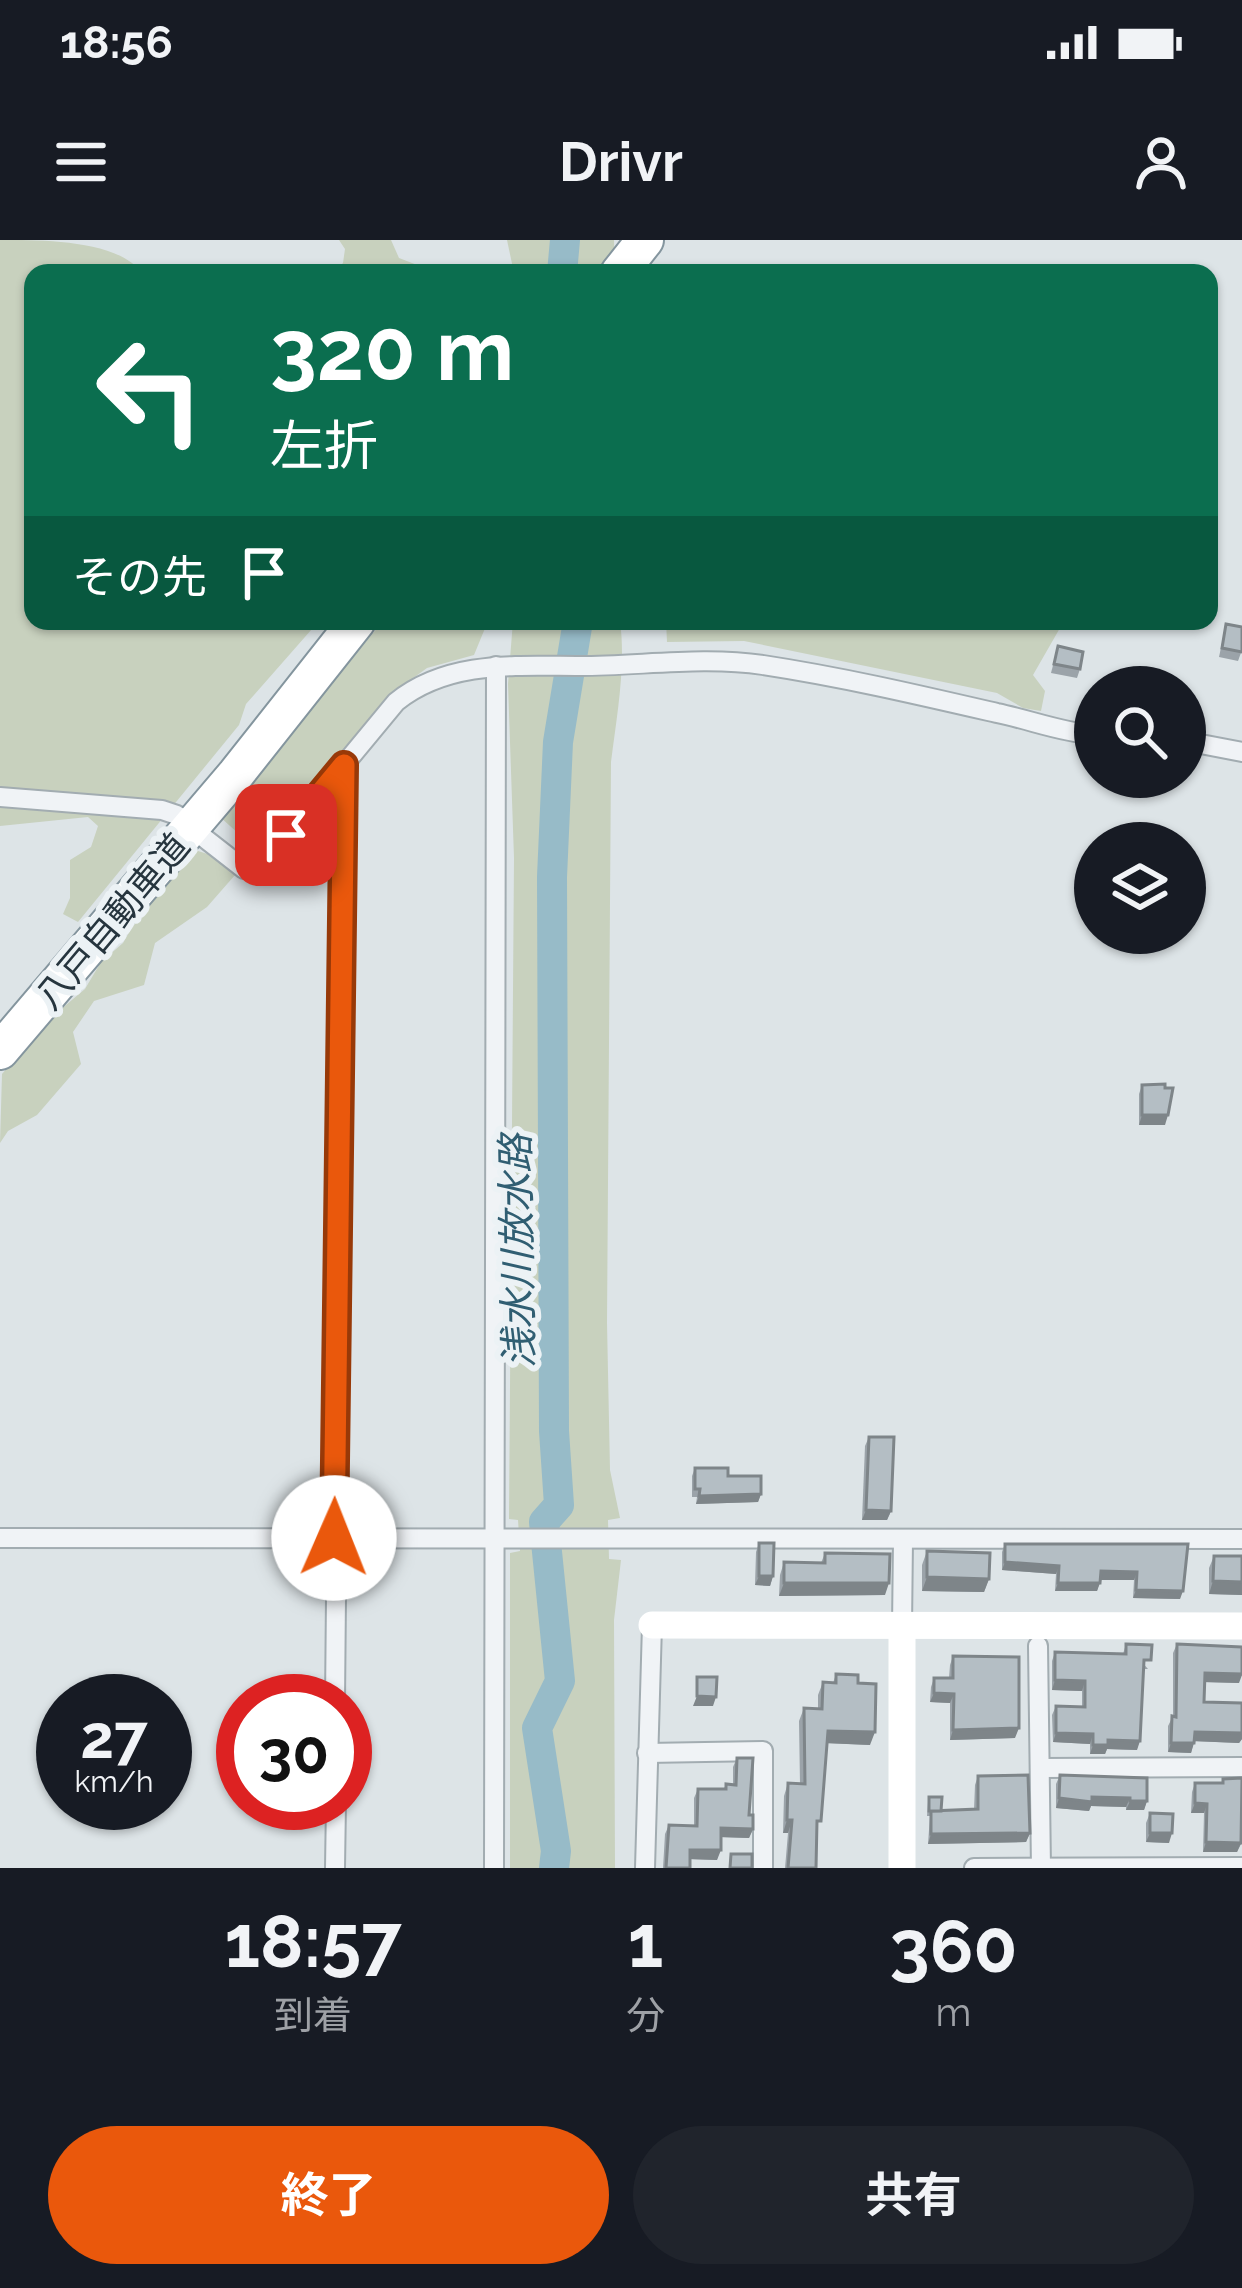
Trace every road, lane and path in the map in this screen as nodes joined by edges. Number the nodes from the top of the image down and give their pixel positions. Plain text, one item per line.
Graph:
1 (645, 240) edge
2 (661, 240) edge
3 (626, 264) edge
4 (641, 264) edge
5 (334, 630) edge
6 (350, 630) edge
7 (496, 666) junction
8 (1074, 732) edge
9 (1206, 745) edge
10 (1242, 752) edge
11 (344, 765) junction
12 (0, 797) edge
13 (177, 815) dead end
14 (203, 837) dead end
15 (0, 1034) edge
16 (0, 1052) edge
17 (0, 1538) edge
18 (334, 1538) junction
19 (1242, 1539) edge
20 (903, 1540) junction
21 (497, 1541) junction
22 (652, 1625) joint
23 (1242, 1626) edge
24 (902, 1627) junction
25 (1038, 1646) dead end
26 (335, 1674) edge
27 (647, 1754) junction
28 (1242, 1767) edge
29 (1040, 1768) junction
30 (336, 1830) edge
31 (1041, 1867) edge
32 (1242, 1867) edge
33 (335, 1868) edge
34 (494, 1868) edge
35 (645, 1868) edge
36 (764, 1868) edge
37 (902, 1868) edge
38 (974, 1868) edge

1 - 3 highway
2 - 4 highway
5 - 15 highway, 八戸自動車道
6 - 16 highway, 八戸自動車道
7 - 8 street
7 - 11 street
7 - 21 street
9 - 10 street
11 - 14 street
11 - 18 street
12 - 13 street
17 - 18 street
18 - 21 street
18 - 26 street
19 - 20 street
20 - 21 street
20 - 24 street
21 - 34 street
22 - 24 street
22 - 27 street
23 - 24 street
24 - 37 street
25 - 29 street
27 - 35 street
27 - 36 street
28 - 29 street
29 - 31 street
30 - 33 street
31 - 32 street
31 - 38 street

